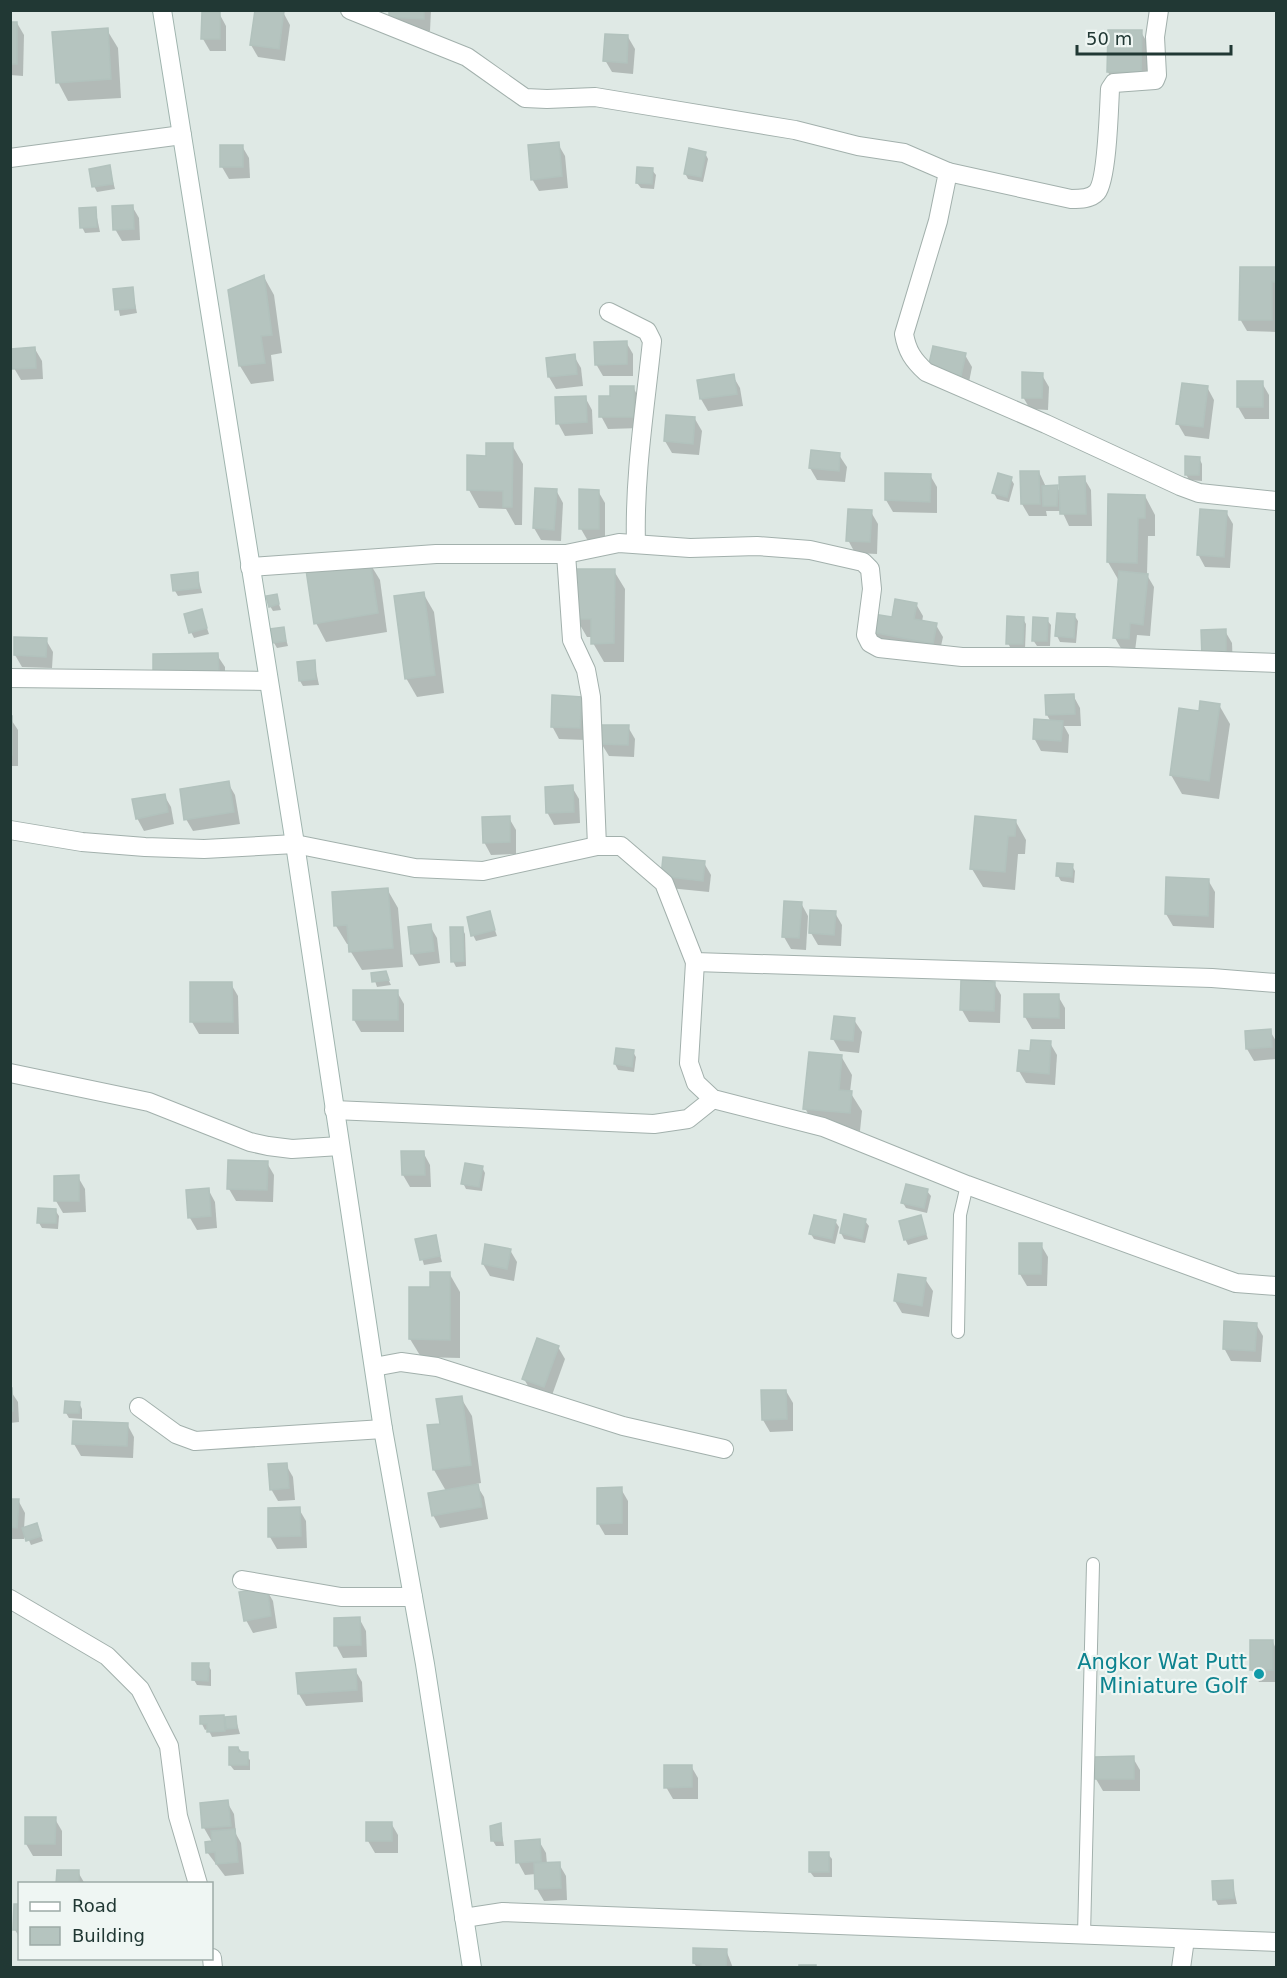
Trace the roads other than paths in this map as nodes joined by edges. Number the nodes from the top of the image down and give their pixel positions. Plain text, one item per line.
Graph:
1 (162, 10) edge
2 (350, 10) edge
3 (1159, 10) edge
4 (182, 135) junction
5 (10, 158) edge
6 (948, 172) junction
7 (609, 312) dead end
8 (1276, 501) edge
9 (636, 544) junction
10 (566, 554) junction
11 (250, 567) junction
12 (1276, 663) edge
13 (10, 678) edge
14 (268, 681) junction
15 (10, 831) edge
16 (295, 844) junction
17 (597, 846) junction
18 (695, 962) junction
19 (1276, 982) edge
20 (10, 1073) edge
21 (713, 1099) junction
22 (334, 1110) junction
23 (340, 1146) junction
24 (967, 1185) junction
25 (1276, 1286) edge
26 (958, 1332) dead end
27 (374, 1367) junction
28 (139, 1407) dead end
29 (383, 1429) junction
30 (724, 1449) dead end
31 (1093, 1564) dead end
32 (242, 1580) dead end
33 (413, 1597) junction
34 (10, 1599) edge
35 (197, 1882) edge
36 (464, 1918) junction
37 (1084, 1935) junction
38 (1185, 1939) junction
39 (1276, 1942) edge
40 (472, 1968) edge
41 (1181, 1968) edge

1 - 4 street
2 - 6 street
3 - 6 street
4 - 5 street
4 - 11 street
6 - 8 street
7 - 9 street
9 - 10 street
9 - 12 street
10 - 11 street
10 - 17 street
11 - 14 street
13 - 14 street
14 - 16 street
15 - 16 street
16 - 17 street
16 - 22 street
17 - 18 street
18 - 19 street
18 - 21 street
20 - 23 street
21 - 22 street
21 - 24 street
22 - 23 street
23 - 27 street
24 - 25 street
24 - 26 lane
27 - 29 street
27 - 30 street
28 - 29 street
29 - 33 street
31 - 37 lane
32 - 33 street
33 - 36 street
34 - 35 street
36 - 37 street
36 - 40 street
37 - 38 street
38 - 39 street
38 - 41 street

